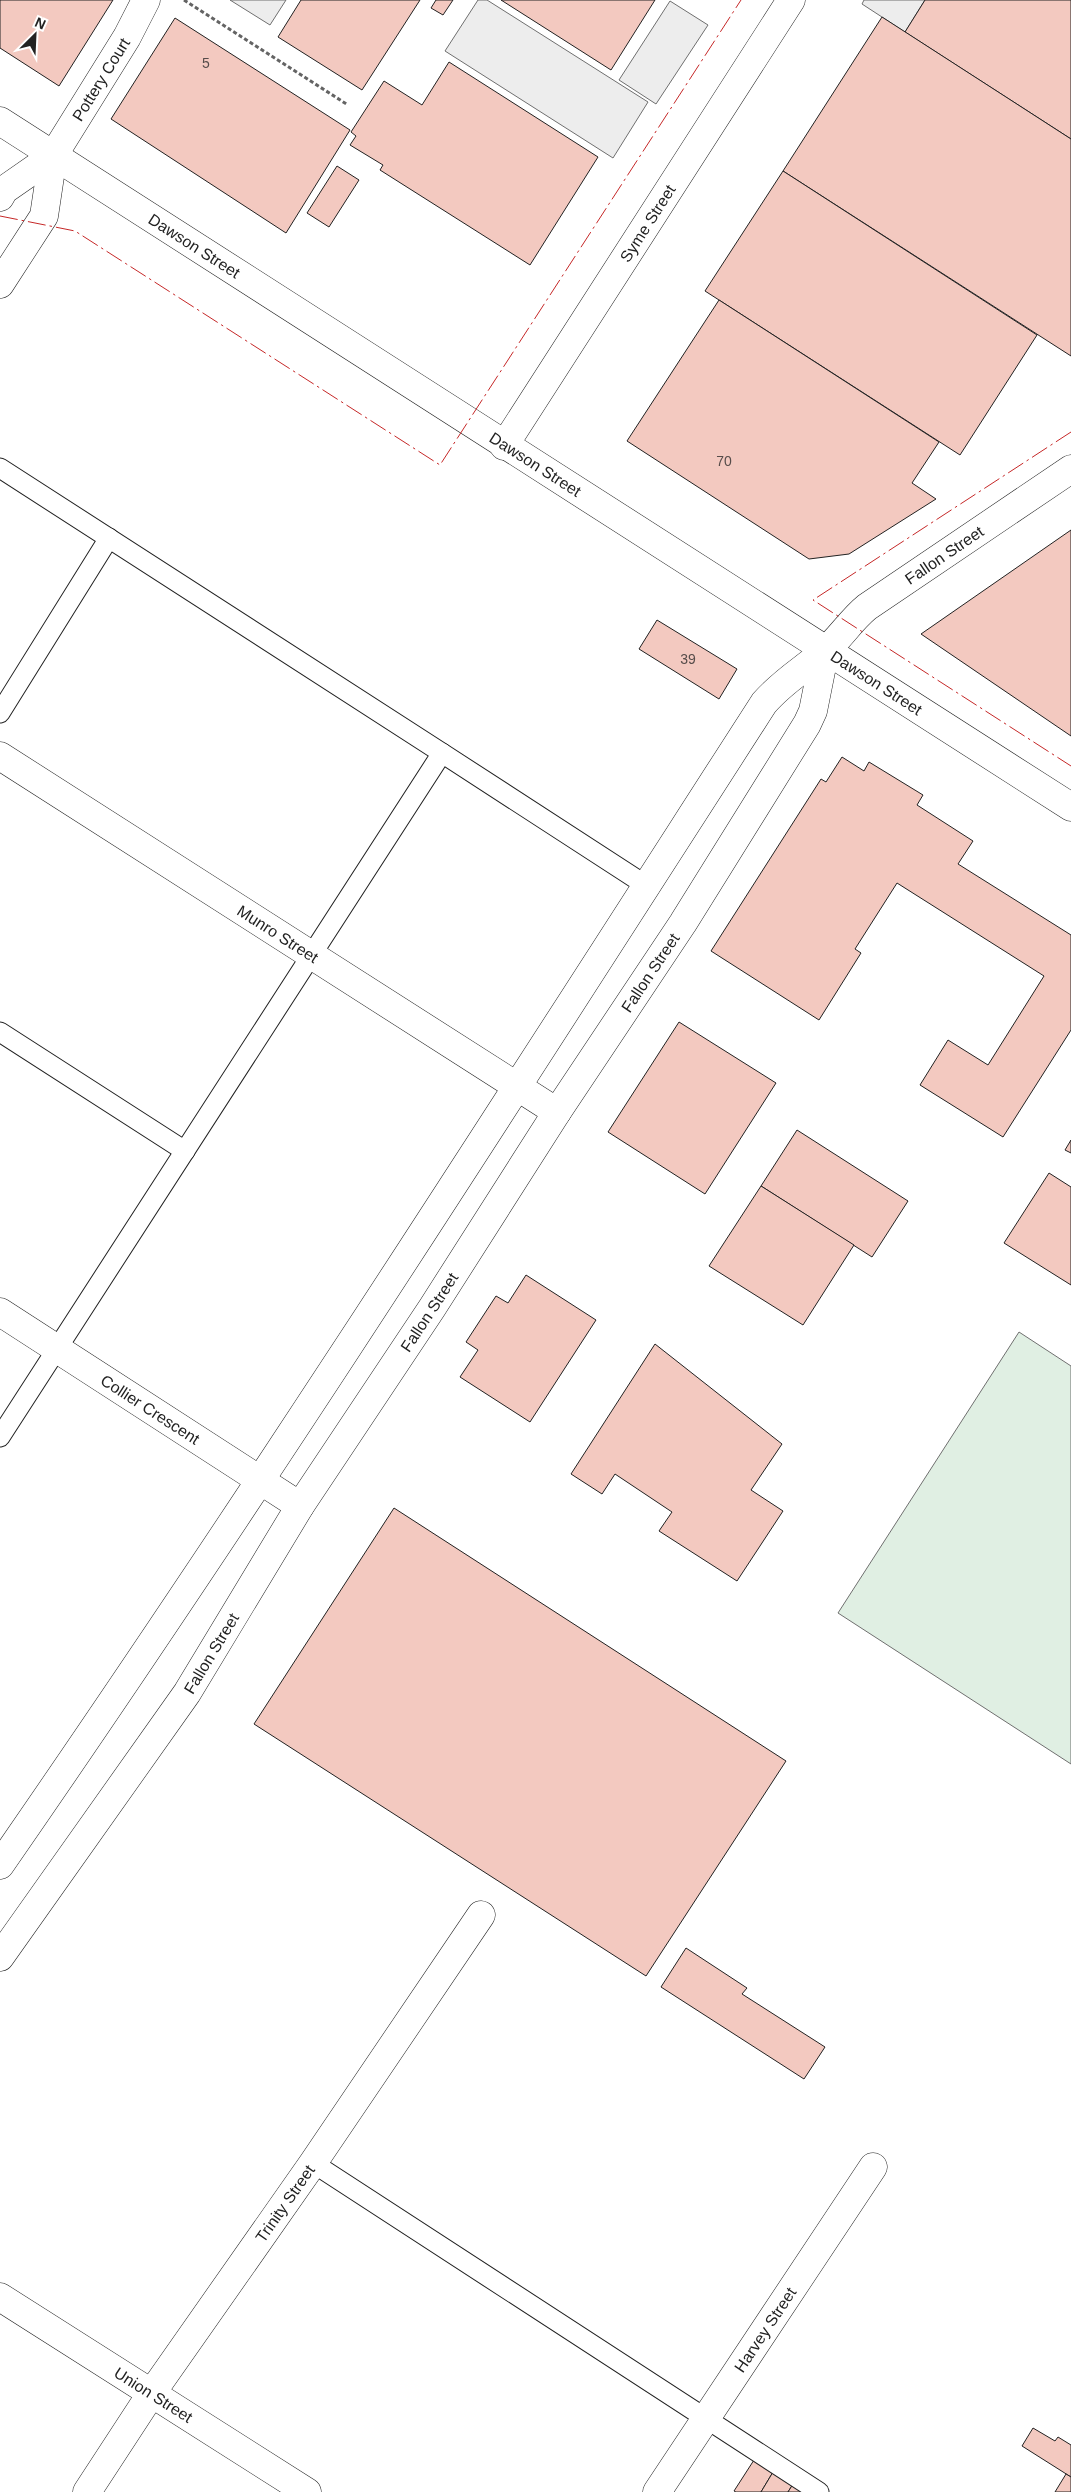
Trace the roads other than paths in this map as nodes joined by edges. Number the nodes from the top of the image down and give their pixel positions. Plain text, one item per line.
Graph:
1 (146, 0) edge
2 (791, 0) edge
3 (0, 121) edge
4 (53, 156) junction
5 (0, 197) edge
6 (0, 284) edge
7 (504, 446) junction
8 (0, 468) edge
9 (1071, 469) edge
10 (109, 538) junction
11 (825, 651) junction
12 (0, 713) edge
13 (442, 753) junction
14 (0, 756) edge
15 (1071, 807) edge
16 (646, 886) junction
17 (312, 955) junction
18 (0, 1032) edge
19 (518, 1087) junction
20 (557, 1112) junction
21 (185, 1151) junction
22 (0, 1312) edge
23 (57, 1349) junction
24 (0, 1437) edge
25 (262, 1481) junction
26 (300, 1506) junction
27 (0, 1865) edge
28 (482, 1915) dead end
29 (0, 1957) edge
30 (313, 2162) junction
31 (873, 2167) dead end
32 (0, 2297) edge
33 (151, 2394) junction
34 (706, 2420) junction
35 (87, 2492) edge
36 (307, 2492) edge
37 (657, 2492) edge
38 (819, 2492) edge

1 - 4 street, Pottery Court
2 - 7 street, Syme Street
3 - 4 street, Dawson Street
4 - 5 street
4 - 6 street
4 - 7 street, Dawson Street
7 - 11 street, Dawson Street
8 - 10 lane
9 - 11 street, Fallon Street
10 - 12 lane
10 - 13 lane
11 - 15 street, Dawson Street
11 - 16 street, Fallon Street
11 - 20 street, Fallon Street
13 - 16 lane
13 - 17 lane
14 - 17 street, Munro Street
16 - 19 street, Fallon Street
17 - 19 street, Munro Street
17 - 21 lane
18 - 21 lane
19 - 20 street, Munro Street
19 - 25 street, Fallon Street
20 - 26 street, Fallon Street
21 - 23 lane
22 - 23 street, Collier Crescent
23 - 24 lane
23 - 25 street, Collier Crescent
25 - 26 street, Collier Crescent
25 - 27 street, Fallon Street
26 - 29 street, Fallon Street
28 - 30 street, Trinity Street
30 - 33 street, Trinity Street
30 - 34 lane
31 - 34 street, Harvey Street
32 - 33 street, Union Street
33 - 35 street, Trinity Street
33 - 36 street, Union Street
34 - 37 street, Harvey Street
34 - 38 lane

